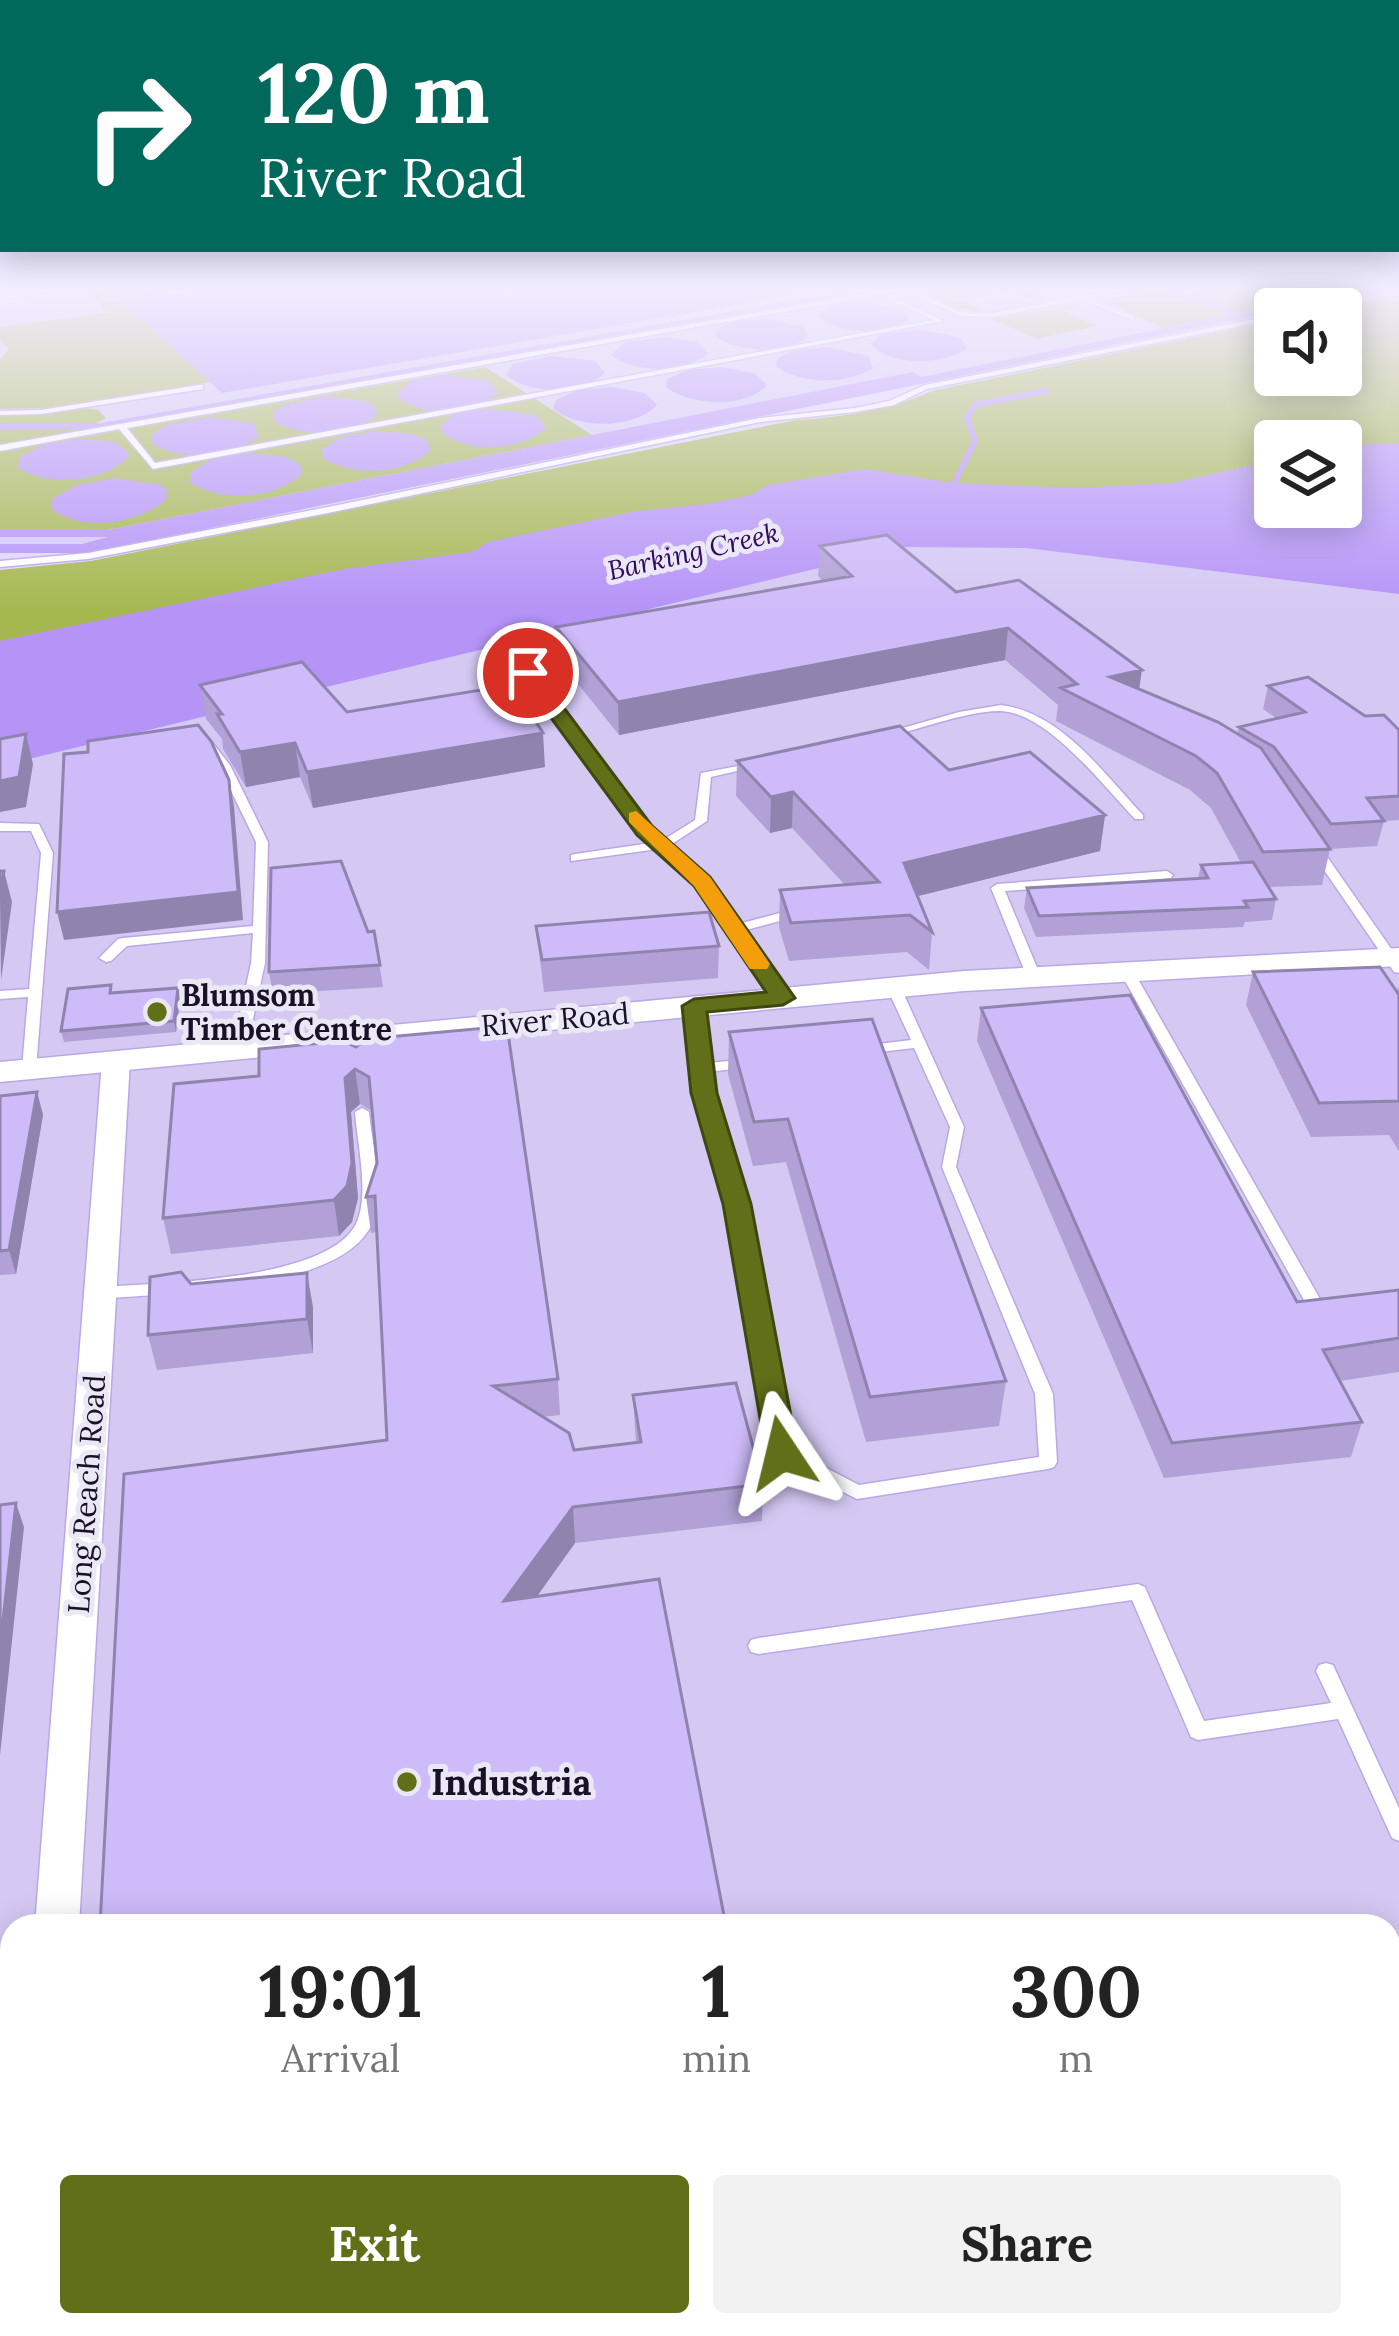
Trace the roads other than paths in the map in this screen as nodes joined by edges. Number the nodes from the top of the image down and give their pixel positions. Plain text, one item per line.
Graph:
1 (155, 394) edge
2 (306, 394) edge
3 (544, 394) edge
4 (910, 394) edge
5 (0, 413) edge
6 (121, 427) junction
7 (0, 448) edge
8 (0, 564) edge
9 (528, 673) dead end
10 (866, 739) edge
11 (184, 742) edge
12 (774, 760) edge
13 (1138, 817) dead end
14 (0, 827) edge
15 (665, 844) junction
16 (1313, 846) edge
17 (575, 858) dead end
18 (1167, 875) edge
19 (820, 908) edge
20 (259, 929) junction
21 (734, 929) junction
22 (106, 958) dead end
23 (1383, 964) edge
24 (1126, 972) junction
25 (1034, 976) junction
26 (894, 988) junction
27 (36, 992) junction
28 (0, 995) edge
29 (783, 998) junction
30 (694, 1006) junction
31 (919, 1043) junction
32 (240, 1048) junction
33 (852, 1052) edge
34 (116, 1061) junction
35 (766, 1061) edge
36 (702, 1068) junction
37 (14, 1070) edge
38 (362, 1112) dead end
39 (100, 1293) junction
40 (1336, 1303) edge
41 (758, 1646) dead end
42 (1326, 1670) dead end
43 (1342, 1710) junction
44 (1399, 1831) edge
45 (58, 1914) edge

1 - 5 lane
2 - 6 lane
3 - 6 lane
4 - 8 lane
6 - 7 lane
9 - 15 lane
10 - 13 lane
11 - 20 lane
12 - 15 lane
14 - 27 lane
15 - 17 lane
15 - 21 lane
16 - 23 lane
18 - 25 lane
19 - 21 lane
20 - 22 lane
20 - 32 lane
21 - 29 lane
23 - 24 street, River Road
24 - 25 street, River Road
24 - 40 lane
25 - 26 street, River Road
26 - 29 street, River Road
26 - 31 lane
27 - 28 lane
27 - 37 lane
29 - 30 street, River Road
30 - 32 street, River Road
30 - 36 lane
31 - 33 lane
31 - 36 lane
32 - 34 street, River Road
34 - 37 street, River Road
34 - 39 street, Long Reach Road
35 - 36 lane
38 - 39 lane
39 - 45 street, Long Reach Road
41 - 43 lane
42 - 43 lane
43 - 44 lane

